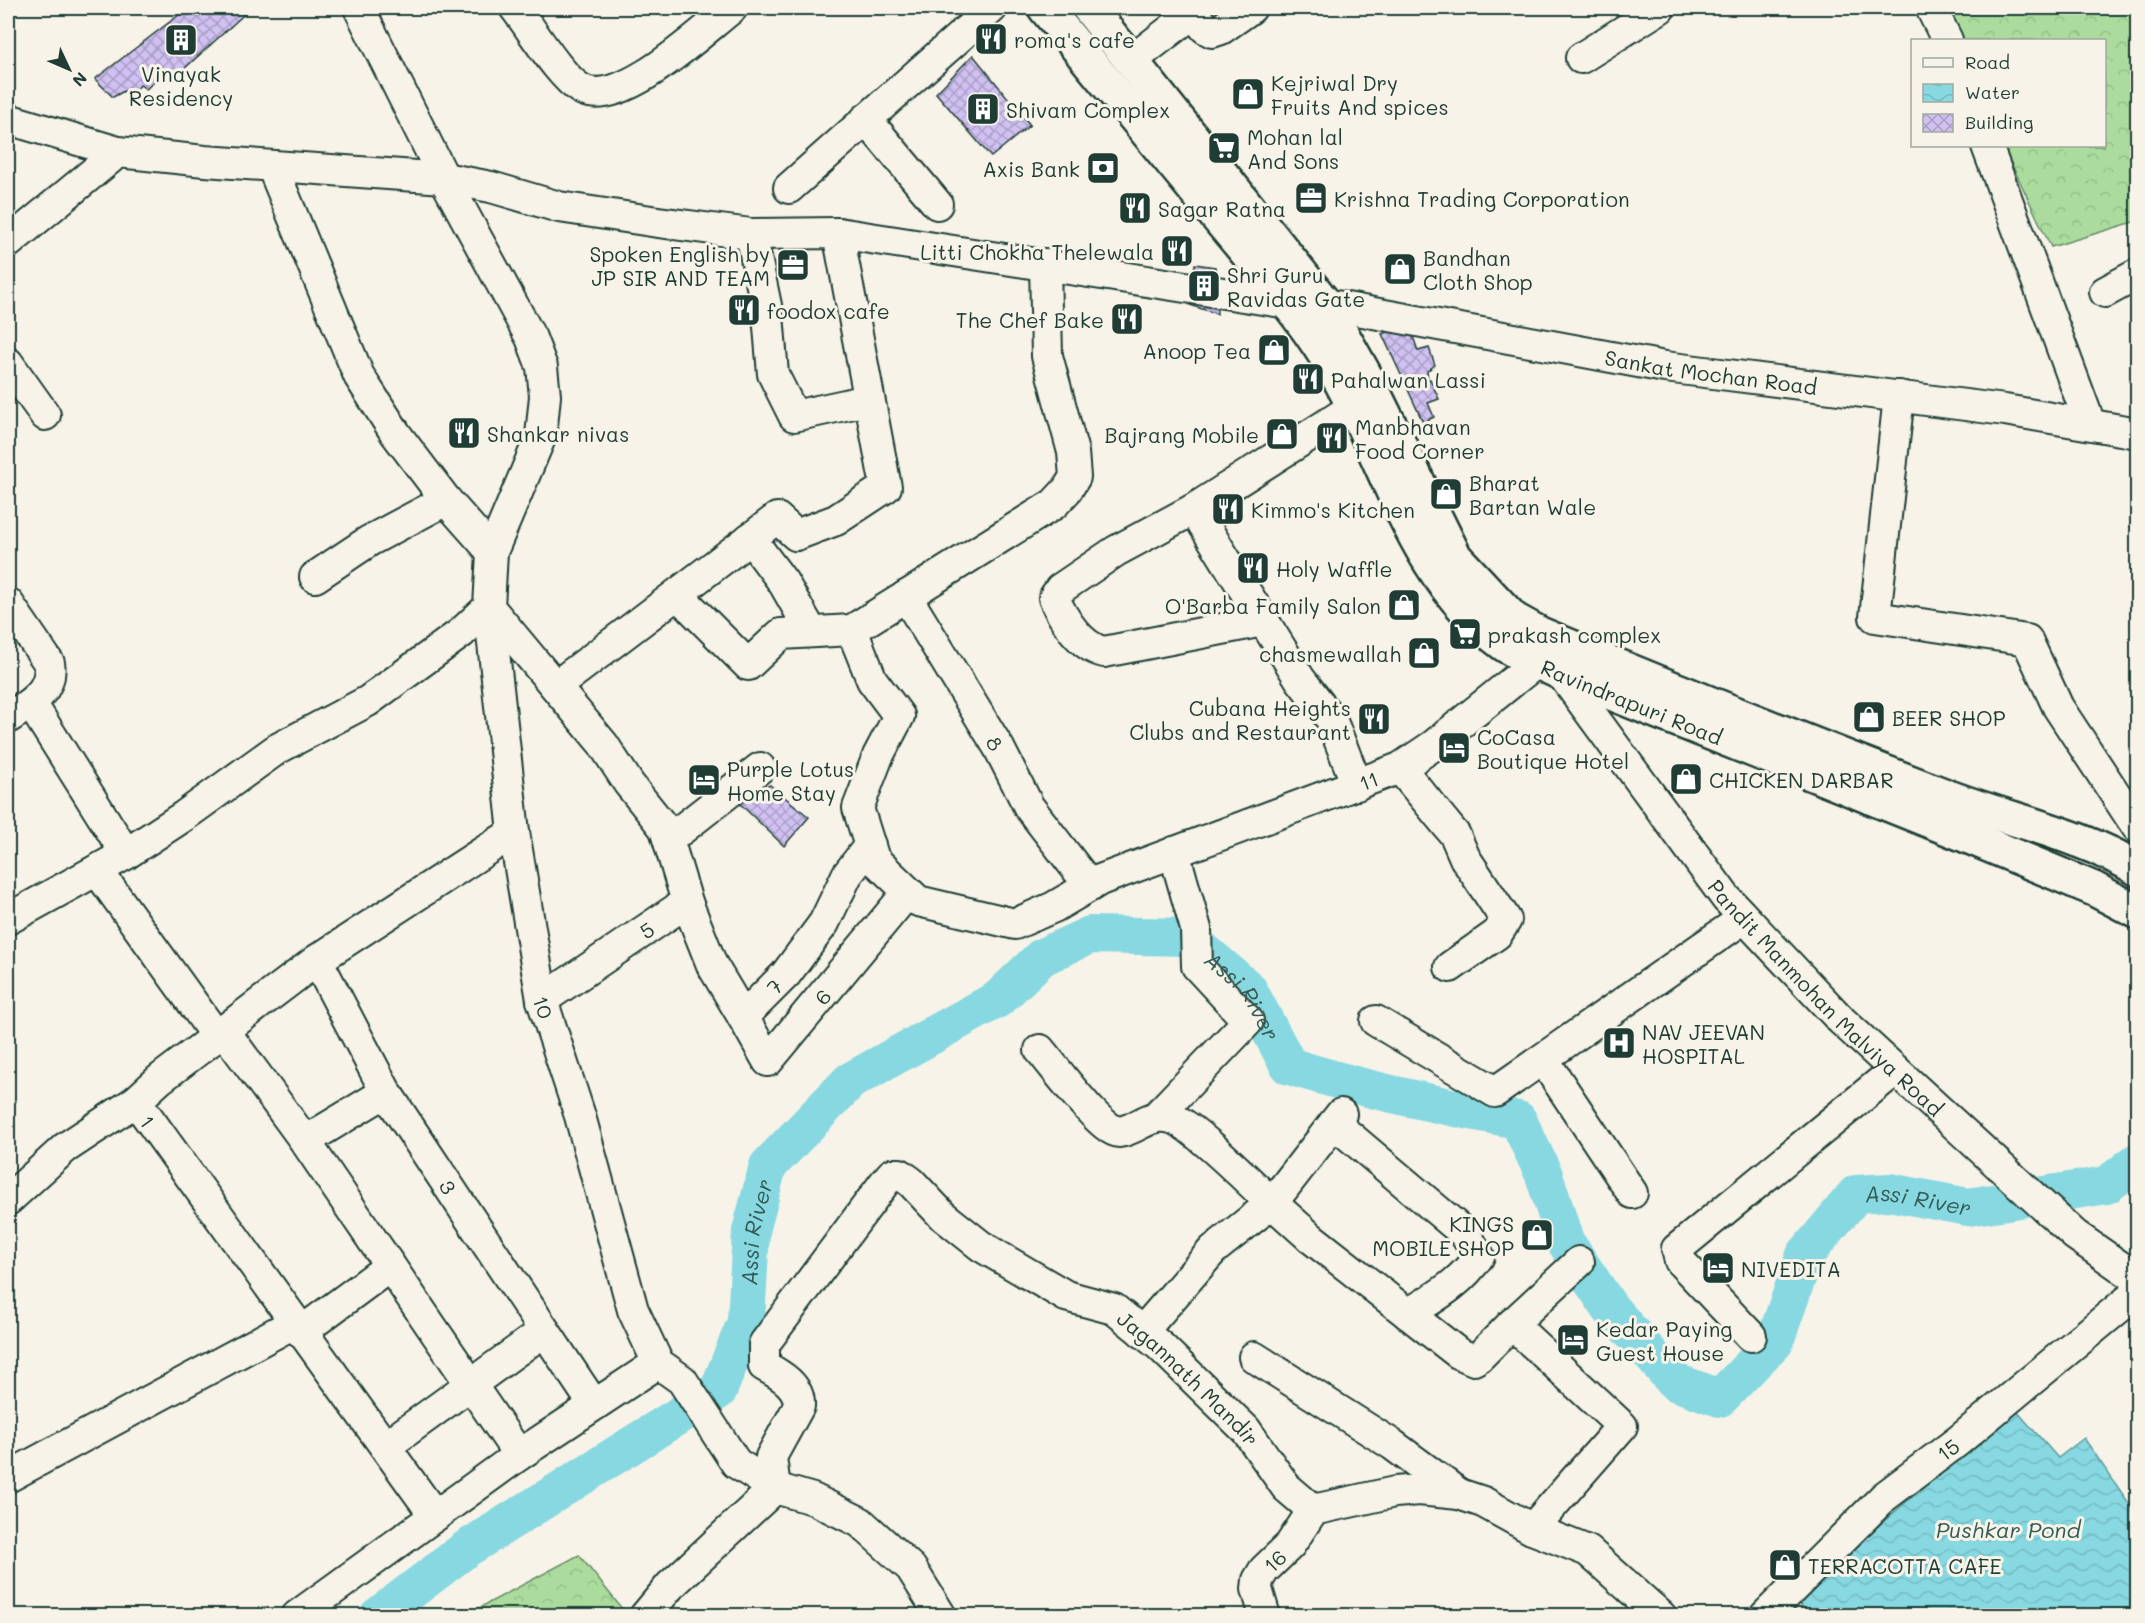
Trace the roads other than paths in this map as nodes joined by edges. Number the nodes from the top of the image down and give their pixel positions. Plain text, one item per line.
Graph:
1 (359, 8) edge
2 (515, 8) edge
3 (732, 8) edge
4 (992, 8) edge
5 (1045, 8) edge
6 (1089, 8) edge
7 (1251, 8) edge
8 (1659, 8) edge
9 (1931, 8) edge
10 (1191, 10) edge
11 (1946, 39) edge
12 (1581, 58) dead end
13 (1132, 60) junction
14 (8, 119) edge
15 (866, 119) junction
16 (1987, 147) edge
17 (118, 152) junction
18 (272, 166) junction
19 (444, 178) junction
20 (789, 188) dead end
21 (937, 204) dead end
22 (838, 233) junction
23 (752, 234) junction
24 (8, 243) edge
25 (1045, 264) junction
26 (2138, 274) edge
27 (2105, 292) dead end
28 (1288, 303) junction
29 (1325, 304) junction
30 (8, 363) edge
31 (1899, 396) junction
32 (868, 400) junction
33 (1354, 407) junction
34 (45, 415) dead end
35 (2090, 424) junction
36 (2138, 433) edge
37 (446, 500) junction
38 (1194, 509) junction
39 (750, 538) junction
40 (492, 552) junction
41 (315, 577) dead end
42 (678, 595) junction
43 (906, 596) junction
44 (8, 603) edge
45 (489, 607) junction
46 (1263, 621) junction
47 (852, 630) junction
48 (811, 631) junction
49 (1550, 667) junction
50 (556, 686) junction
51 (19, 711) edge
52 (760, 768) dead end
53 (1400, 768) junction
54 (1357, 785) junction
55 (2137, 827) edge
56 (665, 829) junction
57 (514, 832) junction
58 (870, 845) junction
59 (1174, 852) junction
60 (126, 854) junction
61 (2125, 861) edge
62 (97, 870) junction
63 (1090, 886) junction
64 (2094, 890) junction
65 (909, 892) junction
66 (687, 902) junction
67 (2138, 912) edge
68 (1744, 918) junction
69 (8, 919) edge
70 (317, 960) junction
71 (1450, 967) dead end
72 (542, 1000) junction
73 (743, 1017) junction
74 (1376, 1021) dead end
75 (221, 1034) junction
76 (1040, 1050) dead end
77 (1543, 1059) junction
78 (1895, 1070) junction
79 (386, 1092) junction
80 (136, 1101) junction
81 (1157, 1116) junction
82 (305, 1141) junction
83 (1632, 1193) dead end
84 (8, 1200) edge
85 (1272, 1203) junction
86 (1579, 1262) dead end
87 (390, 1266) junction
88 (2138, 1279) edge
89 (2138, 1292) edge
90 (1408, 1314) junction
91 (1512, 1324) junction
92 (297, 1327) junction
93 (544, 1331) junction
94 (1142, 1332) junction
95 (1751, 1336) dead end
96 (1254, 1357) dead end
97 (658, 1363) junction
98 (470, 1383) junction
99 (594, 1405) junction
100 (386, 1446) junction
101 (519, 1455) junction
102 (8, 1477) edge
103 (775, 1488) junction
104 (1459, 1494) junction
105 (1313, 1510) junction
106 (435, 1516) junction
107 (1532, 1529) junction
108 (297, 1616) edge
109 (645, 1616) edge
110 (941, 1616) edge
111 (1265, 1616) edge
112 (1661, 1616) edge
113 (1765, 1616) edge

1 - 19 street, 10
2 - 3 street
4 - 15 street
5 - 28 main road
6 - 13 main road, Ravindrapuri Road
7 - 10 street
8 - 12 street
9 - 11 street
10 - 13 street
13 - 29 main road, Ravindrapuri Road
14 - 17 street, Sankat Mochan Road
15 - 20 street
15 - 21 street
16 - 35 street
17 - 18 street, Sankat Mochan Road
17 - 24 street
18 - 19 street, Sankat Mochan Road
18 - 37 street
19 - 23 street, Sankat Mochan Road
19 - 40 street, 10
22 - 23 street, Sankat Mochan Road
22 - 25 street, Sankat Mochan Road
22 - 32 street
23 - 32 street
25 - 28 street, Sankat Mochan Road
25 - 43 street
26 - 27 street
28 - 29 street, Sankat Mochan Road
28 - 33 main road, Ravindrapuri Road
29 - 31 street, Sankat Mochan Road
29 - 61 main road, Ravindrapuri Road
30 - 34 street
31 - 35 street, Sankat Mochan Road
31 - 55 street
32 - 39 street
33 - 38 street
33 - 49 main road, Ravindrapuri Road
35 - 36 street, Sankat Mochan Road
37 - 40 street
37 - 41 street
38 - 46 street
38 - 46 street
39 - 42 street
39 - 48 street
40 - 45 street, 10
42 - 48 street
42 - 50 street
43 - 47 street
43 - 63 street, 8
44 - 51 street
45 - 50 street
45 - 57 street, 10
45 - 60 street
46 - 54 street
47 - 48 street
47 - 58 street, 11
49 - 53 street, 11
49 - 64 main road, Ravindrapuri Road
49 - 68 street, Pandit Manmohan Malviya Road
50 - 56 street
51 - 60 street
52 - 56 street
53 - 54 street, 11
53 - 71 street
54 - 59 street, 11
55 - 61 street
56 - 66 street
57 - 70 street, 1
57 - 72 street, 10
58 - 65 street, 11
58 - 73 street, 7
59 - 63 street, 11
59 - 81 street
60 - 62 street
61 - 64 street
62 - 69 street
62 - 75 street
63 - 65 street, 11
64 - 67 main road, Ravindrapuri Road
65 - 73 street, 6
66 - 72 street, 5
66 - 73 street
68 - 77 street
68 - 78 street, Pandit Manmohan Malviya Road
70 - 75 street, 1
70 - 79 street, 3
72 - 97 street, 10
74 - 77 street
75 - 80 street, 1
75 - 82 street
76 - 81 street
77 - 83 street
78 - 88 street, Pandit Manmohan Malviya Road
78 - 95 street
79 - 82 street
79 - 93 street, 3
80 - 84 street
80 - 92 street, 1
81 - 85 street
82 - 87 street
85 - 90 street
85 - 90 street
85 - 94 street
86 - 91 street
87 - 92 street
87 - 98 street
89 - 113 street, 15
90 - 91 street
91 - 107 street
92 - 100 street, 1
92 - 102 street
93 - 98 street
93 - 99 street, 3
94 - 103 street, Jagannath Mandir
94 - 105 street, Jagannath Mandir
96 - 104 street
97 - 99 street
97 - 103 street, 10
98 - 100 street
98 - 101 street
99 - 101 street
100 - 106 street, 1
101 - 106 street
103 - 109 street
103 - 110 street
104 - 105 street
104 - 107 street
105 - 111 street, 16
106 - 108 street
107 - 112 street

